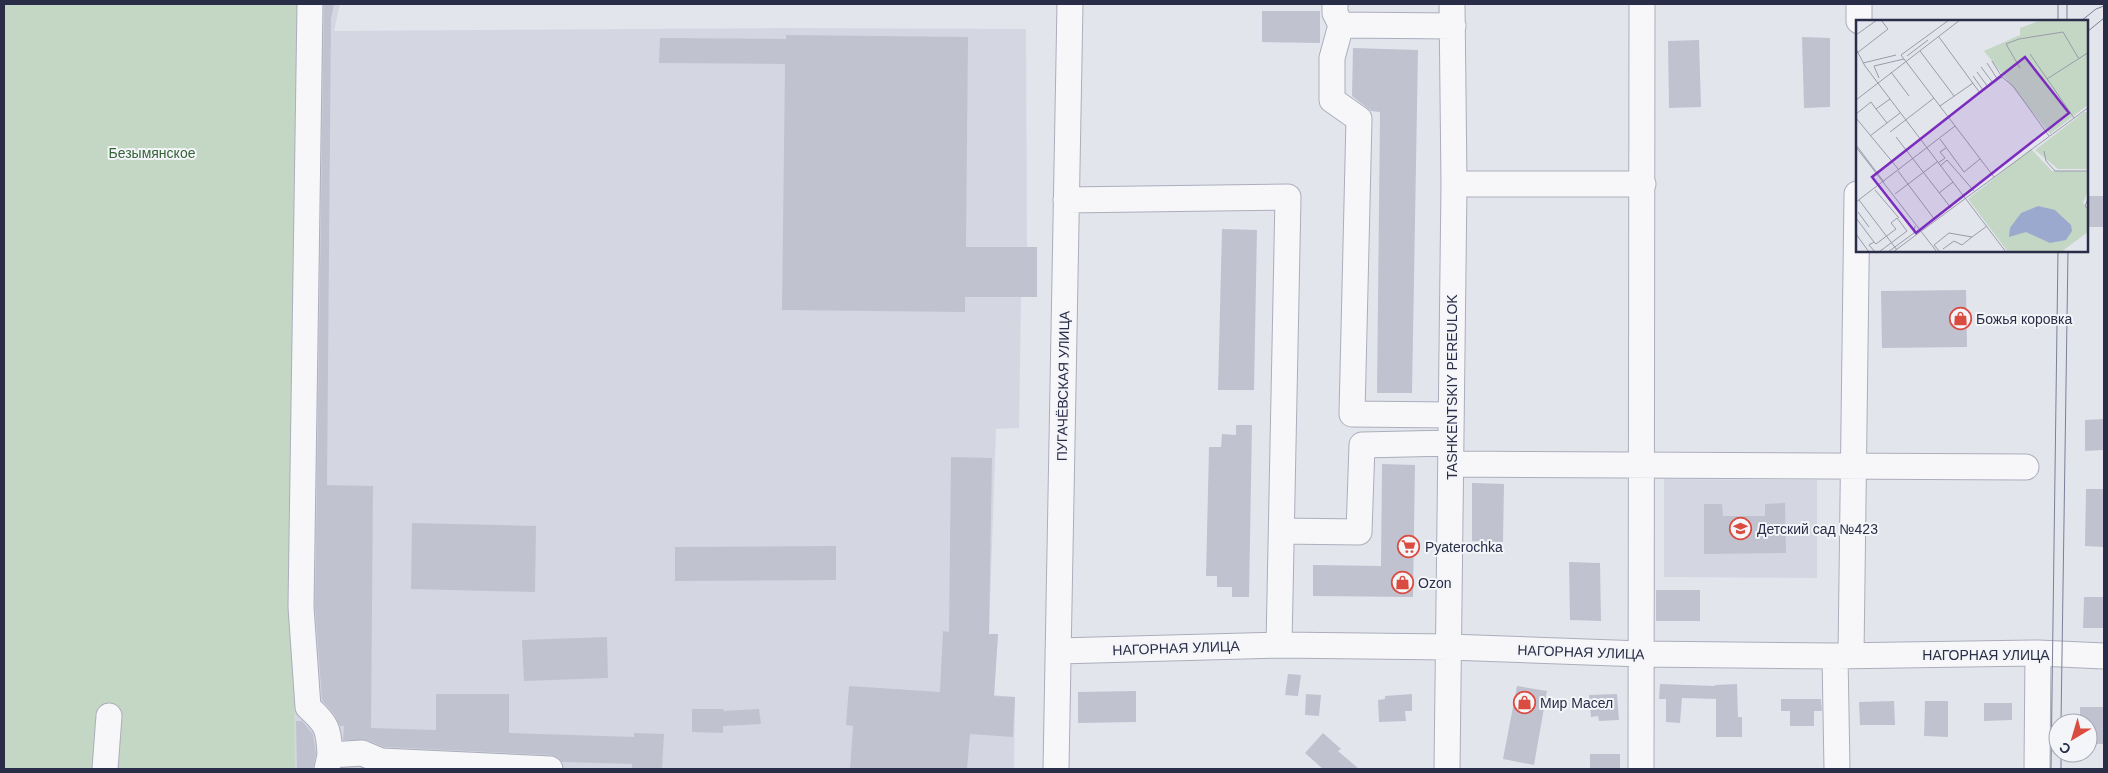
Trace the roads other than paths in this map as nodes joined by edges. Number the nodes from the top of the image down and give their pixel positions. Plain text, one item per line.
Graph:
1 (310, 4) edge
2 (1070, 4) edge
3 (1642, 4) edge
4 (1859, 4) edge
5 (1338, 14) edge
6 (1452, 15) edge
7 (1859, 20) edge
8 (1454, 184) junction
9 (1643, 184) junction
10 (1066, 200) junction
11 (1856, 252) edge
12 (1451, 414) junction
13 (1452, 454) junction
14 (1642, 464) junction
15 (1853, 467) junction
16 (2026, 467) dead end
17 (1282, 531) junction
18 (1279, 645) junction
19 (1450, 647) junction
20 (1058, 651) junction
21 (1642, 654) junction
22 (2038, 654) junction
23 (1843, 655) junction
24 (2104, 656) edge
25 (109, 716) dead end
26 (329, 762) edge
27 (380, 765) edge
28 (452, 767) edge
29 (518, 768) edge
30 (105, 769) edge
31 (550, 769) edge
32 (1056, 769) edge
33 (1447, 769) edge
34 (1641, 769) edge
35 (1837, 769) edge
36 (2037, 769) edge

1 - 26 street
2 - 10 street, ПУГАЧЁВСКАЯ УЛИЦА
3 - 9 street
4 - 7 street
5 - 6 street
5 - 12 street
6 - 8 street, TASHKENTSKIY PEREULOK
8 - 9 street
8 - 12 street, TASHKENTSKIY PEREULOK
9 - 14 street
10 - 17 street
10 - 20 street, ПУГАЧЁВСКАЯ УЛИЦА
11 - 15 street
12 - 13 street, TASHKENTSKIY PEREULOK
13 - 14 street
13 - 17 street
13 - 19 street, TASHKENTSKIY PEREULOK
14 - 15 street
14 - 21 street
15 - 16 street
15 - 23 street
17 - 18 street
18 - 19 street, НАГОРНАЯ УЛИЦА
18 - 20 street, НАГОРНАЯ УЛИЦА
19 - 21 street, НАГОРНАЯ УЛИЦА
19 - 33 street, TASHKENTSKIY PEREULOK
20 - 32 street, ПУГАЧЁВСКАЯ УЛИЦА
21 - 23 street, НАГОРНАЯ УЛИЦА
21 - 34 street
22 - 23 street, НАГОРНАЯ УЛИЦА
22 - 24 street, НАГОРНАЯ УЛИЦА
22 - 36 street
23 - 35 street
25 - 30 street
26 - 27 street
27 - 28 street
28 - 29 street
29 - 31 street

